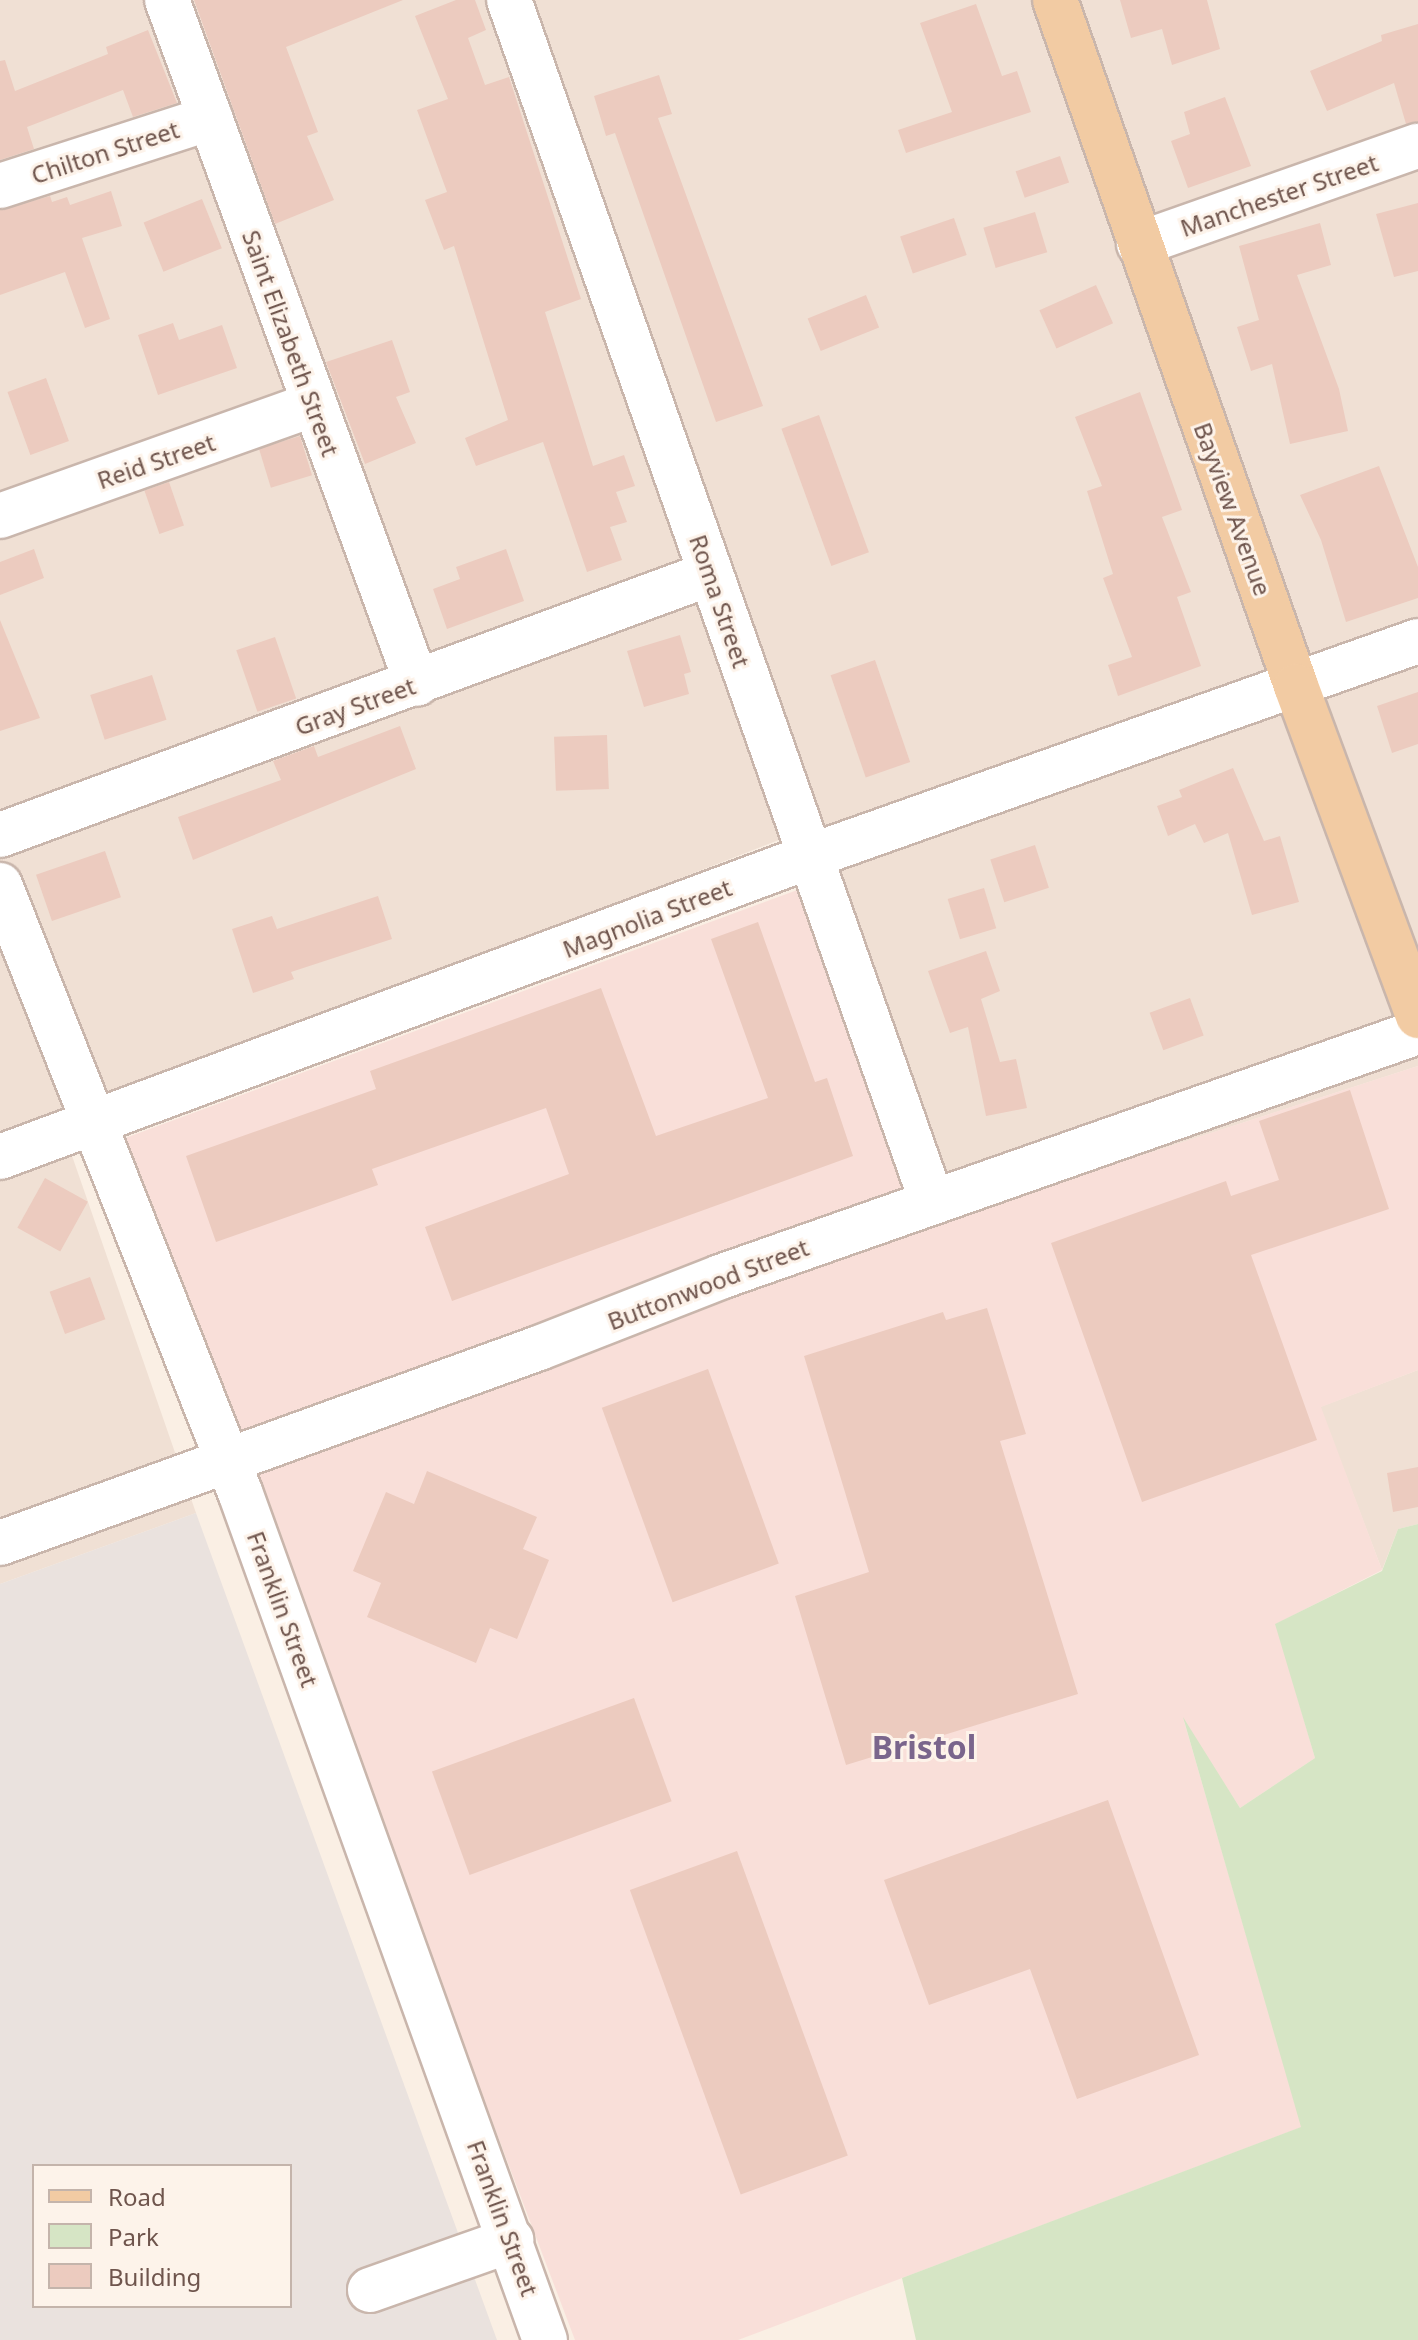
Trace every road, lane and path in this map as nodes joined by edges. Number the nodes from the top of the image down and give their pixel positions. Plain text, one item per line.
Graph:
1 (167, 0) edge
2 (509, 0) edge
3 (1055, 0) edge
4 (210, 118) junction
5 (1418, 146) edge
6 (0, 186) edge
7 (1139, 244) junction
8 (312, 405) junction
9 (0, 516) edge
10 (709, 574) junction
11 (1418, 641) edge
12 (417, 684) junction
13 (1296, 686) junction
14 (0, 835) edge
15 (811, 856) junction
16 (4, 910) edge
17 (1418, 1016) edge
18 (1418, 1032) edge
19 (93, 1125) junction
20 (0, 1157) edge
21 (932, 1202) junction
22 (227, 1462) junction
23 (0, 1543) edge
24 (511, 2240) junction
25 (370, 2290) dead end
26 (545, 2340) edge

1 - 4 street, Saint Elizabeth Street
2 - 10 street, Roma Street
3 - 7 main road, Bayview Avenue
4 - 6 street, Chilton Street
4 - 8 street, Saint Elizabeth Street
5 - 7 street, Manchester Street
7 - 13 main road, Bayview Avenue
8 - 9 street, Reid Street
8 - 12 street, Saint Elizabeth Street
10 - 12 street, Gray Street
10 - 15 street, Roma Street
11 - 13 street, Magnolia Street
12 - 14 street, Gray Street
13 - 15 street, Magnolia Street
13 - 17 main road, Bayview Avenue
15 - 19 street, Magnolia Street
15 - 21 street, Roma Street
16 - 19 street, Franklin Street
18 - 21 street, Buttonwood Street
19 - 20 street, Magnolia Street
19 - 22 street, Franklin Street
21 - 22 street, Buttonwood Street
22 - 23 street, Buttonwood Street
22 - 24 street, Franklin Street
24 - 25 street
24 - 26 street, Franklin Street

